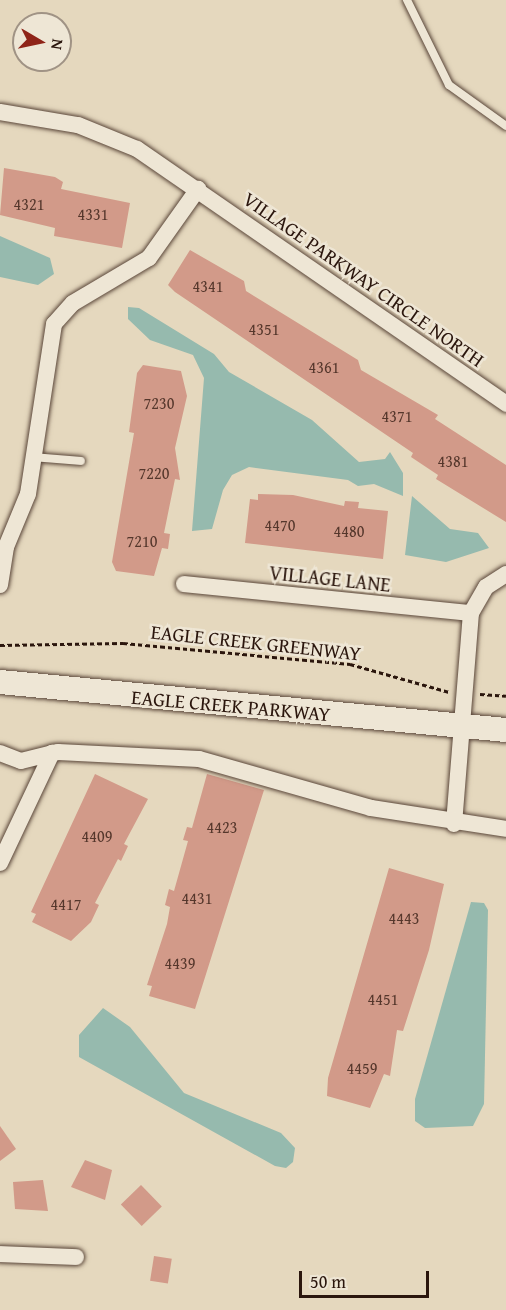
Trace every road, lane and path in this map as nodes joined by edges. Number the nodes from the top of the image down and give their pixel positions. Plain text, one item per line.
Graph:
1 (407, 0) edge
2 (0, 112) edge
3 (506, 126) edge
4 (198, 189) junction
5 (506, 404) edge
6 (33, 457) junction
7 (81, 461) dead end
8 (1, 567) edge
9 (506, 574) edge
10 (184, 584) dead end
11 (0, 585) edge
12 (471, 613) junction
13 (0, 645) edge
14 (0, 682) edge
15 (465, 693) junction
16 (506, 696) edge
17 (463, 725) junction
18 (506, 730) edge
19 (0, 753) edge
20 (52, 753) junction
21 (454, 824) junction
22 (506, 829) edge
23 (0, 863) edge
24 (0, 1254) edge
25 (76, 1257) dead end

1 - 3 lane
2 - 4 street, VILLAGE PARKWAY CIRCLE NORTH
4 - 5 street, VILLAGE PARKWAY CIRCLE NORTH
4 - 6 street
6 - 7 lane
6 - 8 street
8 - 11 street
9 - 12 street
10 - 12 street, VILLAGE LANE
12 - 15 street
13 - 15 path, EAGLE CREEK GREENWAY
14 - 17 main road, EAGLE CREEK PARKWAY
15 - 16 path, EAGLE CREEK GREENWAY
15 - 17 street
17 - 18 main road, EAGLE CREEK PARKWAY
17 - 21 street
19 - 20 street
20 - 21 street
20 - 23 street
21 - 22 street
24 - 25 street

